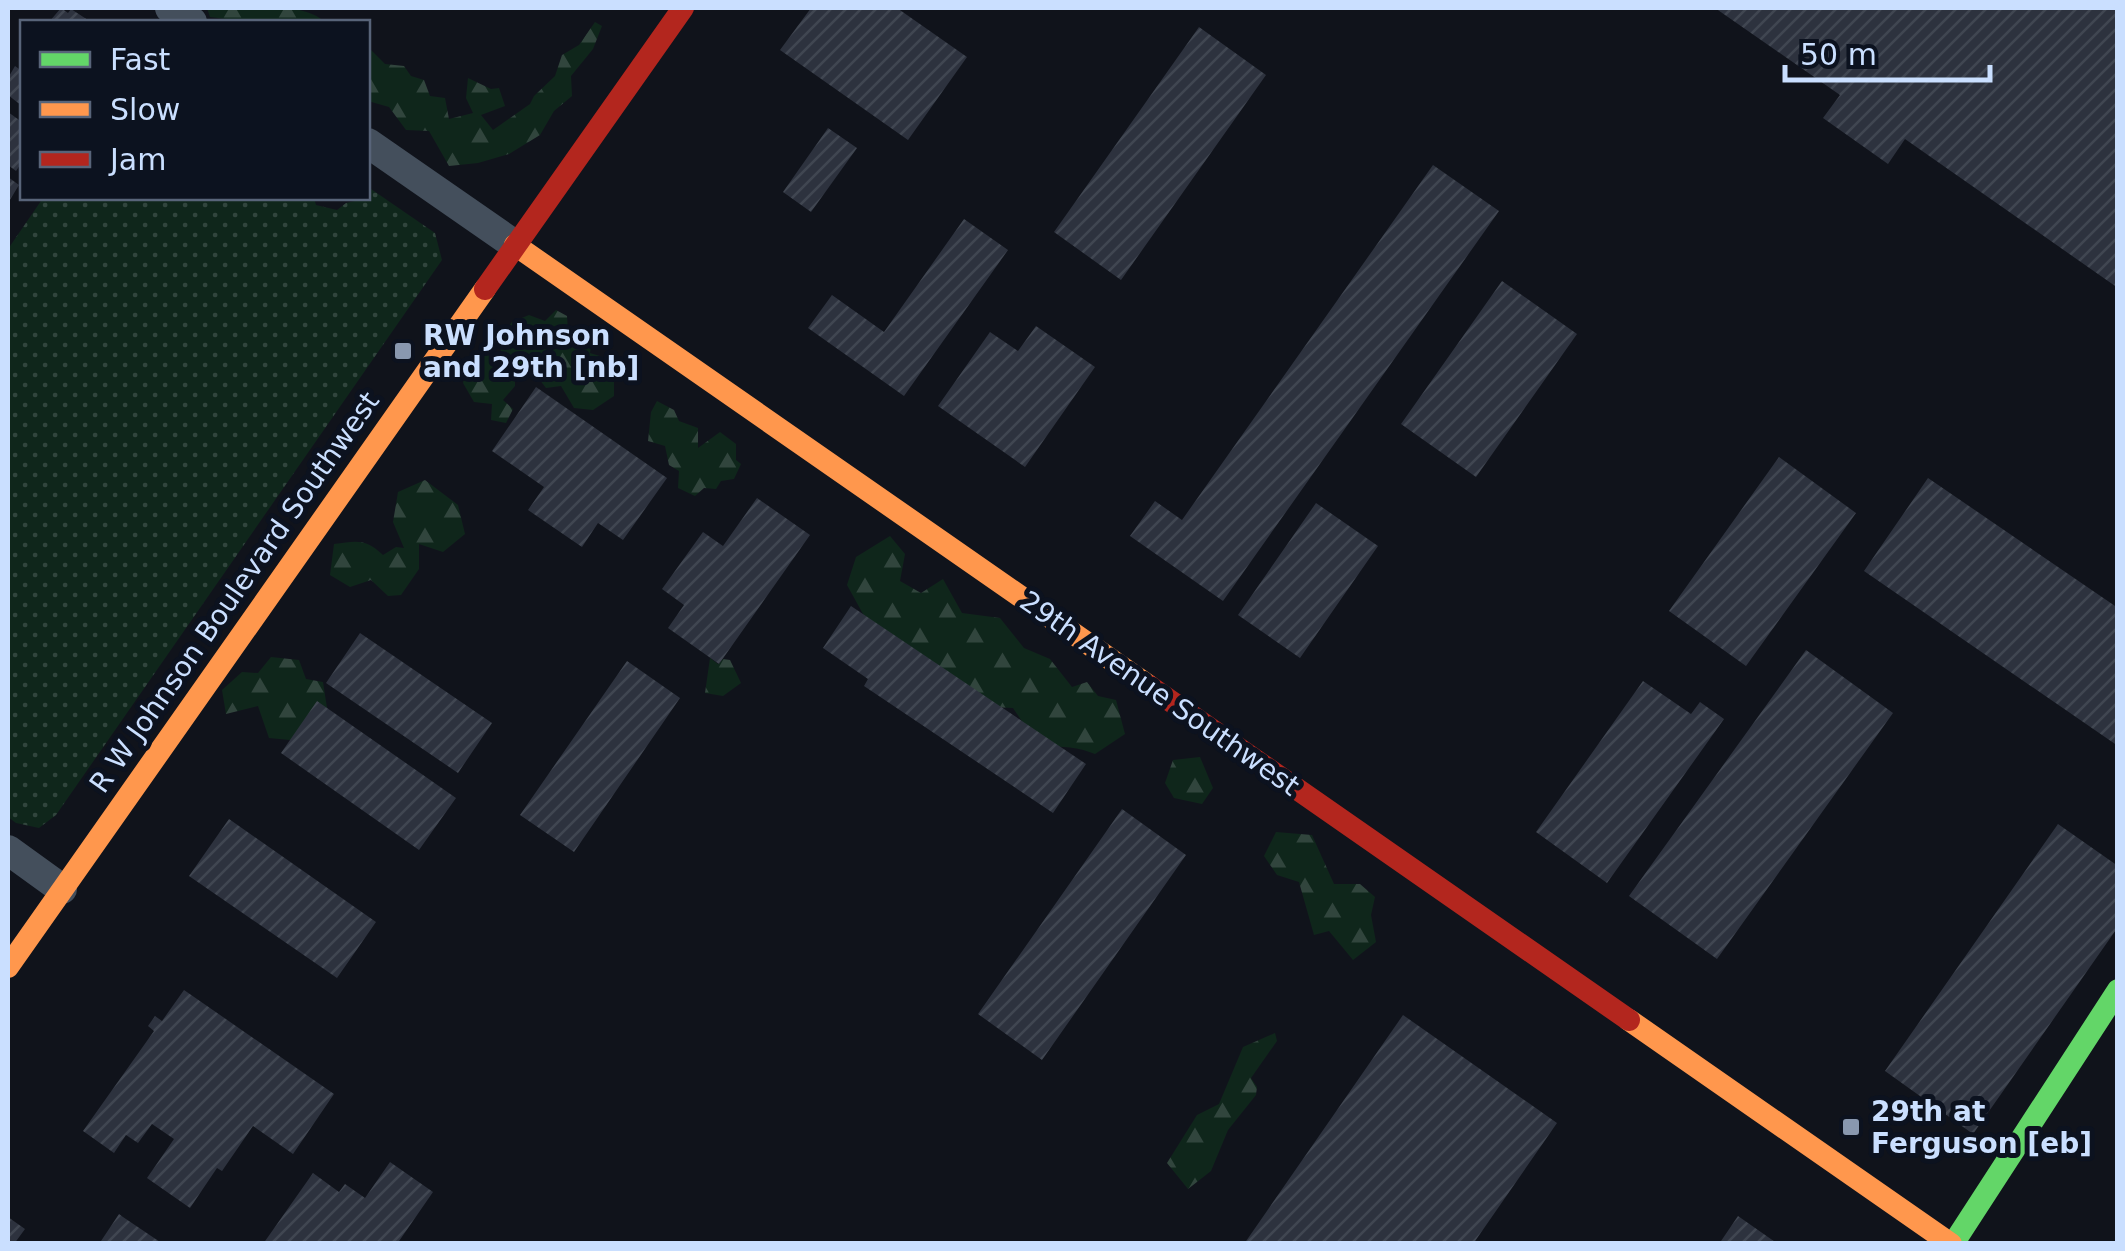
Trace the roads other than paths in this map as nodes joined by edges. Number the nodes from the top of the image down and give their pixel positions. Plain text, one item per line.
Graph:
1 (683, 8) edge
2 (370, 145) edge
3 (516, 245) junction
4 (8, 850) edge
5 (62, 888) junction
6 (8, 967) edge
7 (2118, 990) edge
8 (1952, 1244) edge

1 - 3 street, R W Johnson Boulevard Southwest
2 - 3 street, 29th Avenue Southwest
3 - 5 street, R W Johnson Boulevard Southwest
3 - 8 street, 29th Avenue Southwest
4 - 5 street
5 - 6 street, R W Johnson Boulevard Southwest
7 - 8 street

